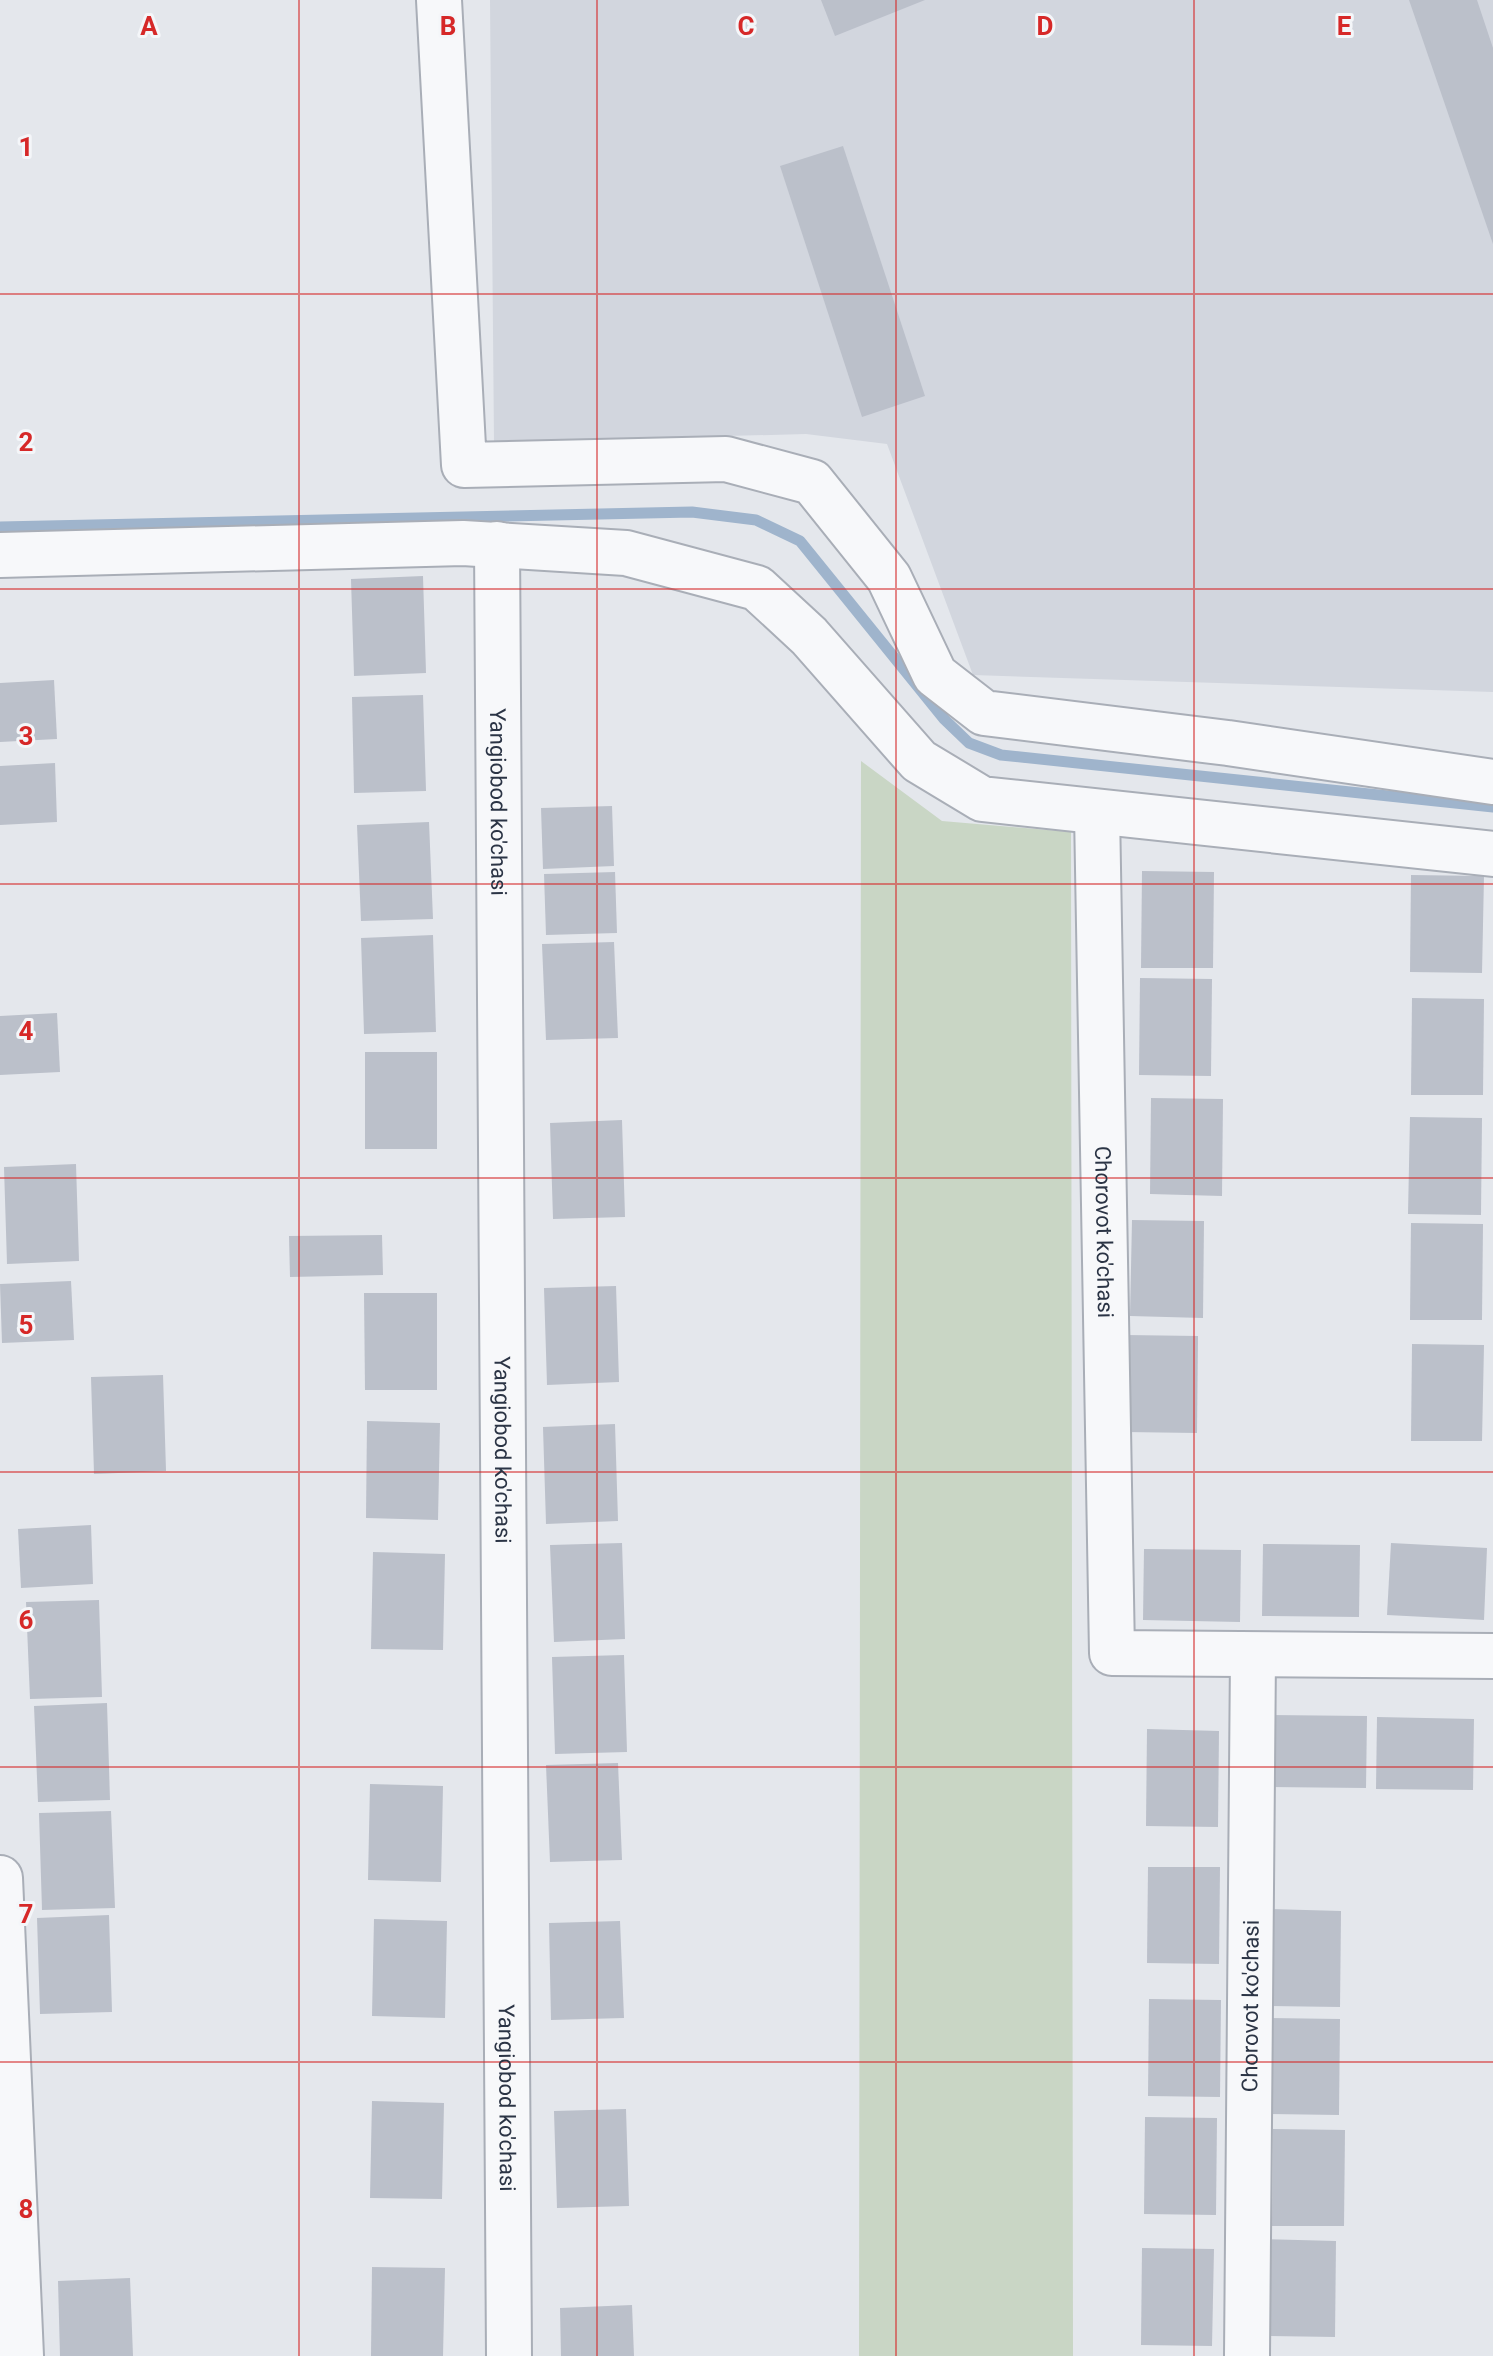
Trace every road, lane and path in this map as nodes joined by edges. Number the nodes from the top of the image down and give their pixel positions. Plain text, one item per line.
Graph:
1 (439, 0) edge
2 (497, 544) junction
3 (0, 555) edge
4 (1493, 782) edge
5 (1097, 812) junction
6 (1493, 854) edge
7 (1253, 1655) junction
8 (1493, 1656) edge
9 (0, 1878) edge
10 (21, 2356) edge
11 (509, 2356) edge
12 (1247, 2356) edge

1 - 4 street
2 - 3 street
2 - 5 street
2 - 11 street, Yangiobod ko'chasi
5 - 6 street
5 - 7 street, Chorovot ko'chasi
7 - 8 street
7 - 12 street, Chorovot ko'chasi
9 - 10 street

